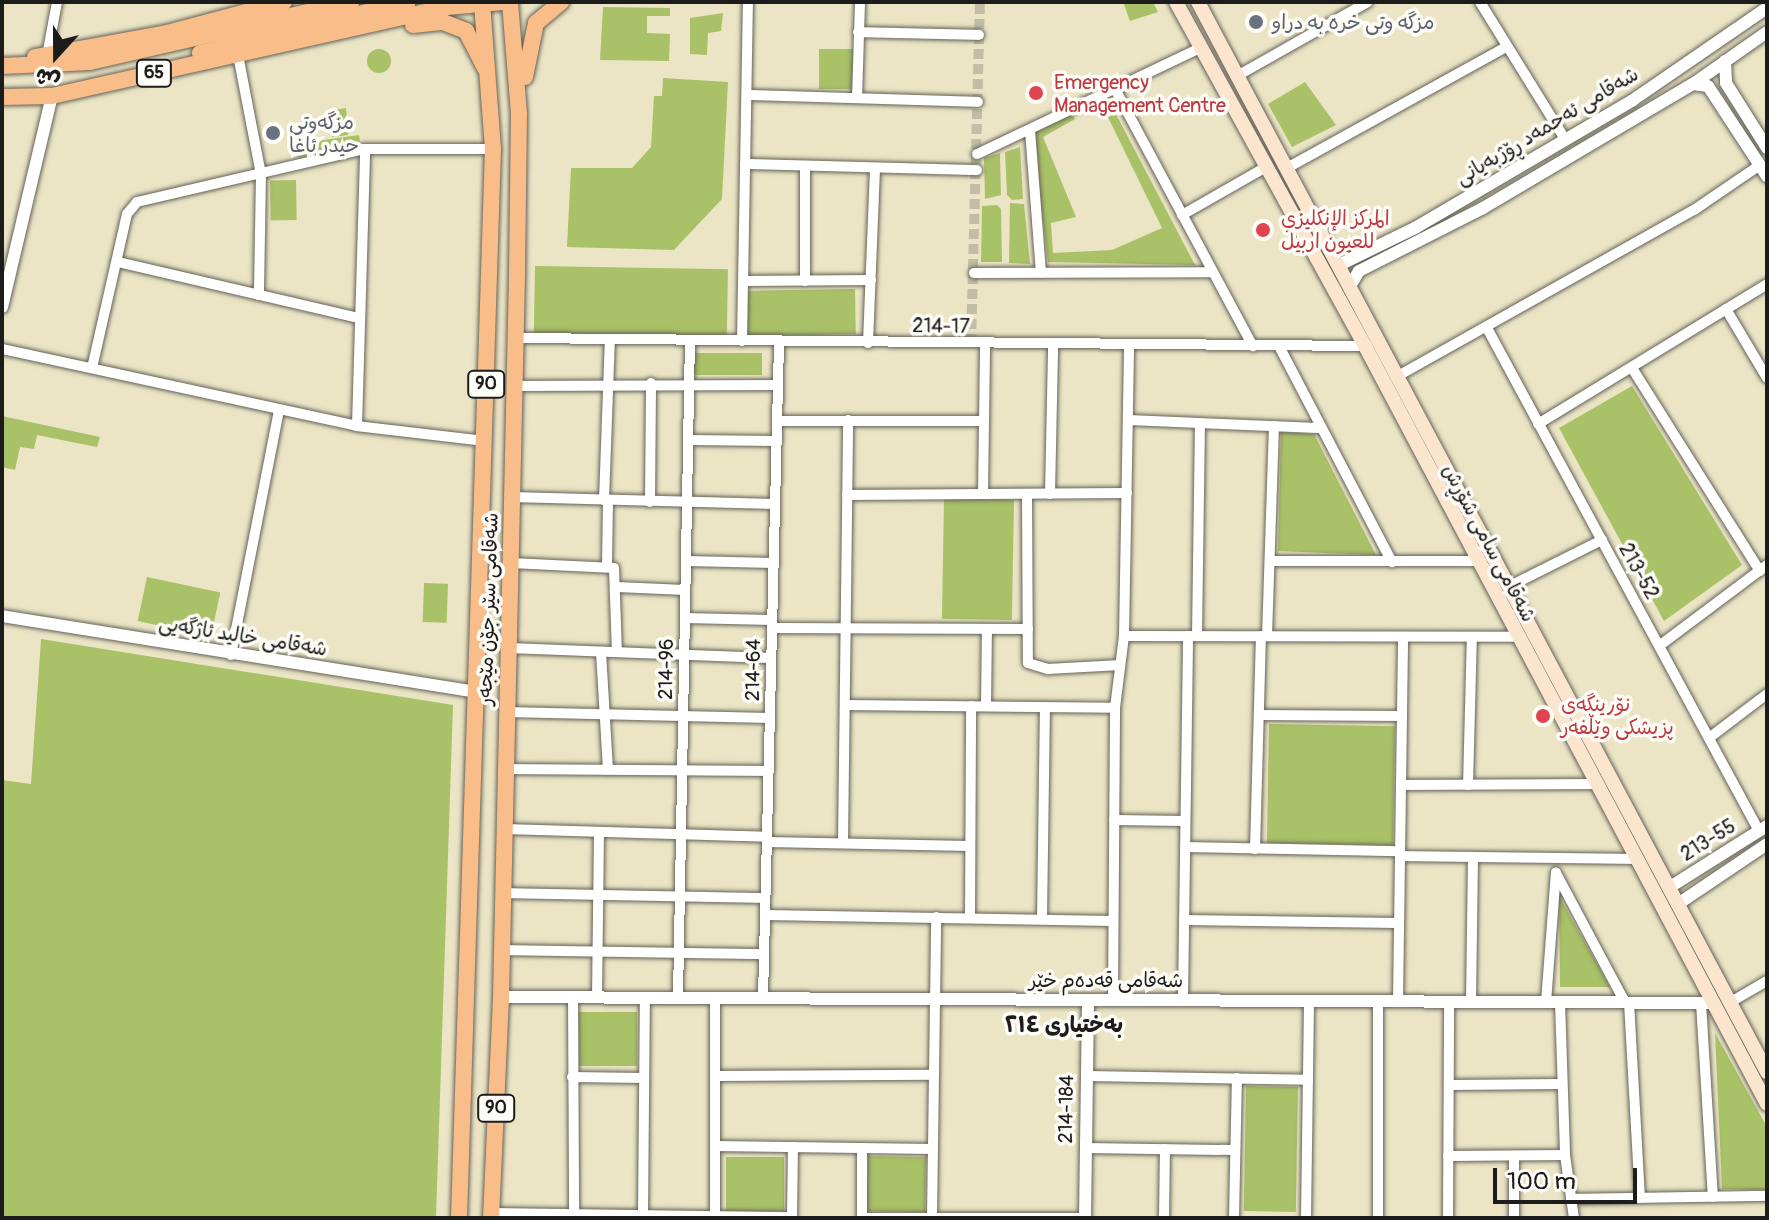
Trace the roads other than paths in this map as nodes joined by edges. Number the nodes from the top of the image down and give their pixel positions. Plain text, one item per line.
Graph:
1 (57, 2) edge
2 (284, 2) edge
3 (351, 2) edge
4 (408, 2) edge
5 (425, 2) edge
6 (493, 2) edge
7 (510, 2) edge
8 (561, 2) edge
9 (748, 2) edge
10 (860, 2) edge
11 (1198, 2) edge
12 (1368, 2) edge
13 (1480, 2) edge
14 (1177, 3) edge
15 (452, 4) edge
16 (1767, 8) edge
17 (367, 24) junction
18 (516, 27) junction
19 (487, 29) junction
20 (858, 32) junction
21 (1767, 32) edge
22 (979, 35) dead end
23 (305, 41) junction
24 (193, 47) junction
25 (1202, 47) junction
26 (1506, 47) junction
27 (517, 52) junction
28 (238, 55) junction
29 (47, 56) junction
30 (1725, 61) junction
31 (2, 64) edge
32 (489, 76) junction
33 (1237, 76) junction
34 (1693, 84) junction
35 (1115, 89) junction
36 (2, 95) edge
37 (747, 95) junction
38 (52, 96) junction
39 (857, 98) junction
40 (978, 102) dead end
41 (519, 114) junction
42 (1030, 130) junction
43 (1565, 139) junction
44 (1767, 148) edge
45 (365, 149) junction
46 (493, 149) junction
47 (977, 154) dead end
48 (745, 164) junction
49 (805, 167) junction
50 (1266, 167) junction
51 (1287, 168) junction
52 (875, 169) junction
53 (977, 170) dead end
54 (1764, 170) edge
55 (261, 175) junction
56 (1467, 197) junction
57 (1474, 211) junction
58 (1182, 215) junction
59 (118, 262) junction
60 (1339, 265) junction
61 (1212, 272) junction
62 (974, 273) dead end
63 (1041, 273) junction
64 (871, 280) junction
65 (743, 281) junction
66 (805, 281) junction
67 (1767, 284) edge
68 (1350, 286) junction
69 (259, 295) junction
70 (2, 307) edge
71 (1726, 309) junction
72 (359, 318) junction
73 (1487, 328) junction
74 (516, 338) junction
75 (610, 339) junction
76 (690, 340) junction
77 (742, 341) junction
78 (779, 342) junction
79 (868, 343) junction
80 (985, 344) junction
81 (1053, 345) junction
82 (1129, 345) junction
83 (1253, 346) junction
84 (1279, 346) junction
85 (1365, 346) junction
86 (2, 349) edge
87 (92, 368) junction
88 (1632, 368) junction
89 (1396, 377) junction
90 (1767, 378) edge
91 (609, 382) junction
92 (651, 383) junction
93 (689, 383) junction
94 (778, 385) junction
95 (514, 386) junction
96 (279, 410) junction
97 (848, 420) junction
98 (1128, 420) junction
99 (777, 421) junction
100 (984, 421) junction
101 (1200, 423) junction
102 (1538, 424) junction
103 (357, 426) junction
104 (1274, 426) junction
105 (1318, 428) junction
106 (688, 440) junction
107 (484, 441) junction
108 (776, 441) junction
109 (1457, 491) junction
110 (1127, 493) junction
111 (983, 494) junction
112 (1027, 494) junction
113 (1050, 494) junction
114 (847, 495) junction
115 (511, 497) junction
116 (1442, 497) junction
117 (606, 500) junction
118 (650, 502) junction
119 (687, 503) junction
120 (775, 504) junction
121 (1602, 540) junction
122 (686, 561) junction
123 (1270, 561) junction
124 (1475, 561) junction
125 (1392, 562) junction
126 (511, 563) junction
127 (774, 563) junction
128 (607, 565) junction
129 (1763, 568) edge
130 (1510, 586) junction
131 (617, 587) junction
132 (685, 590) junction
133 (2, 616) edge
134 (685, 618) junction
135 (772, 624) junction
136 (846, 628) junction
137 (987, 629) junction
138 (1028, 629) junction
139 (1124, 636) junction
140 (1192, 636) junction
141 (1264, 636) junction
142 (1403, 637) junction
143 (1472, 637) junction
144 (1517, 637) junction
145 (1659, 646) junction
146 (507, 648) junction
147 (601, 652) junction
148 (617, 652) junction
149 (231, 655) junction
150 (684, 655) junction
151 (771, 658) junction
152 (1120, 665) junction
153 (478, 692) junction
154 (1767, 694) edge
155 (845, 705) junction
156 (971, 706) junction
157 (986, 706) junction
158 (1045, 707) junction
159 (1115, 708) junction
160 (505, 712) junction
161 (605, 714) junction
162 (1259, 715) junction
163 (683, 716) junction
164 (1402, 716) junction
165 (770, 718) junction
166 (1709, 738) junction
167 (504, 769) junction
168 (608, 770) junction
169 (682, 770) junction
170 (769, 771) junction
171 (1596, 784) junction
172 (1401, 785) junction
173 (1468, 785) junction
174 (1114, 820) junction
175 (1185, 821) junction
176 (1763, 828) edge
177 (504, 829) junction
178 (599, 832) junction
179 (681, 834) junction
180 (767, 839) junction
181 (843, 843) junction
182 (1767, 844) edge
183 (970, 846) junction
184 (1185, 847) junction
185 (1255, 849) junction
186 (1400, 853) junction
187 (1473, 857) junction
188 (1556, 859) junction
189 (1636, 859) junction
190 (1556, 873) junction
191 (1670, 887) junction
192 (503, 893) junction
193 (598, 895) junction
194 (680, 896) junction
195 (765, 898) junction
196 (1678, 904) junction
197 (765, 915) junction
198 (936, 917) junction
199 (970, 918) junction
200 (1042, 919) junction
201 (1184, 920) junction
202 (1113, 921) junction
203 (1399, 923) junction
204 (502, 950) junction
205 (598, 951) junction
206 (679, 953) junction
207 (764, 954) junction
208 (1767, 981) edge
209 (501, 997) junction
210 (573, 997) junction
211 (597, 997) junction
212 (645, 998) junction
213 (678, 998) junction
214 (715, 998) junction
215 (763, 998) junction
216 (934, 999) junction
217 (1088, 1000) junction
218 (1113, 1000) junction
219 (1183, 1000) junction
220 (1309, 1001) junction
221 (1378, 1001) junction
222 (1398, 1001) junction
223 (1471, 1001) junction
224 (1449, 1002) junction
225 (1553, 1002) junction
226 (1627, 1002) junction
227 (1706, 1003) junction
228 (1729, 1003) junction
229 (1767, 1072) edge
230 (933, 1075) junction
231 (715, 1076) junction
232 (1087, 1076) junction
233 (572, 1077) junction
234 (644, 1078) junction
235 (1237, 1078) junction
236 (1308, 1080) junction
237 (1562, 1084) junction
238 (1449, 1085) junction
239 (467, 1099) junction
240 (496, 1099) junction
241 (1767, 1104) edge
242 (464, 1138) junction
243 (494, 1145) junction
244 (715, 1146) junction
245 (793, 1147) junction
246 (862, 1148) junction
247 (1086, 1148) junction
248 (933, 1149) junction
249 (1165, 1149) junction
250 (1235, 1150) junction
251 (1565, 1155) junction
252 (1448, 1156) junction
253 (1514, 1157) junction
254 (1767, 1196) edge
255 (1713, 1197) junction
256 (1640, 1198) junction
257 (1571, 1199) junction
258 (574, 1214) junction
259 (643, 1215) junction
260 (491, 1216) edge
261 (614, 1216) edge
262 (715, 1216) edge
263 (459, 1218) edge
264 (792, 1218) edge
265 (862, 1218) edge
266 (932, 1218) edge
267 (1085, 1218) edge
268 (1164, 1218) edge
269 (1234, 1218) edge
270 (1306, 1218) edge
271 (1378, 1218) edge
272 (1448, 1218) edge
273 (1514, 1218) edge
274 (1574, 1218) edge

1 - 29 street
2 - 29 highway, 65
3 - 24 highway, 65
4 - 24 highway, 65
5 - 17 highway
6 - 15 highway, 65
6 - 18 highway
6 - 19 highway, شەقامی سێر جۆن مێجەر / 90
7 - 18 highway, شەقامی سێر جۆن مێجەر / 90
8 - 41 highway
9 - 37 street
10 - 20 street
11 - 33 main road, شەقامی سامی شۆڕش
12 - 33 street
13 - 26 street
14 - 25 main road, شەقامی سامی شۆڕش
15 - 17 highway, 65
16 - 43 street, شەقامی ئەحمەد ڕۆژبەیانی
17 - 23 highway, 65
18 - 27 highway, شەقامی سێر جۆن مێجەر / 90
19 - 27 highway
19 - 32 highway, شەقامی سێر جۆن مێجەر / 90
20 - 22 street
20 - 39 street
21 - 30 street, شەقامی ئەحمەد ڕۆژبەیانی
23 - 28 highway, 65
23 - 32 highway
24 - 31 highway, 65
24 - 36 highway, 65
25 - 35 street
25 - 50 main road, شەقامی سامی شۆڕش
26 - 43 street
26 - 51 street
27 - 41 highway, شەقامی سێر جۆن مێجەر / 90
28 - 38 highway, 65
28 - 55 street
29 - 31 highway, 65
30 - 34 street, شەقامی ئەحمەد ڕۆژبەیانی
30 - 44 street
32 - 46 highway, شەقامی سێر جۆن مێجەر / 90
33 - 51 main road, شەقامی سامی شۆڕش
34 - 54 street
34 - 57 street, شەقامی ئەحمەد ڕۆژبەیانی
35 - 42 street
35 - 58 street
36 - 38 highway, 65
37 - 39 street
37 - 48 street
38 - 70 street
39 - 40 street
41 - 74 highway, شەقامی سێر جۆن مێجەر / 90
42 - 47 street
42 - 63 street
43 - 56 street, شەقامی ئەحمەد ڕۆژبەیانی
45 - 46 street
45 - 55 street
45 - 72 street
46 - 107 highway, شەقامی سێر جۆن مێجەر / 90
48 - 49 street
48 - 65 street
49 - 52 street
49 - 66 street
50 - 58 street
50 - 85 main road, شەقامی سامی شۆڕش
51 - 60 main road, شەقامی سامی شۆڕش
52 - 53 street
52 - 64 street
54 - 73 street
55 - 59 street
55 - 69 street
56 - 57 street
56 - 60 street, شەقامی ئەحمەد ڕۆژبەیانی
57 - 68 street, شەقامی ئەحمەد ڕۆژبەیانی
58 - 61 street
59 - 69 street
59 - 87 street
60 - 68 main road, شەقامی سامی شۆڕش
61 - 63 street
61 - 83 street
62 - 63 street
64 - 66 street
64 - 79 street
65 - 66 street
65 - 77 street
67 - 71 street
68 - 89 main road, شەقامی سامی شۆڕش
69 - 72 street
71 - 88 street
71 - 90 street
72 - 103 street
73 - 89 street
73 - 102 street, 213-52
74 - 75 street, 214-17
74 - 95 highway, شەقامی سێر جۆن مێجەر / 90
75 - 76 street, 214-17
75 - 91 street
76 - 77 street, 214-17
76 - 93 street, 214-96
77 - 78 street, 214-17
78 - 79 street, 214-17
78 - 94 street, 214-64
79 - 80 street, 214-17
80 - 81 street, 214-17
80 - 100 street
81 - 82 street, 214-17
81 - 113 street
82 - 83 street, 214-17
82 - 98 street
83 - 84 street, 214-17
84 - 85 street, 214-17
84 - 105 street
85 - 116 main road, شەقامی سامی شۆڕش
86 - 87 street
87 - 96 street
88 - 102 street
88 - 129 street
89 - 109 main road, شەقامی سامی شۆڕش
91 - 92 street
91 - 95 street
91 - 117 street
92 - 93 street
92 - 118 street
93 - 94 street
93 - 106 street, 214-96
94 - 99 street, 214-64
95 - 115 highway, شەقامی سێر جۆن مێجەر / 90
96 - 103 street
96 - 149 street
97 - 99 street
97 - 100 street
97 - 114 street
98 - 101 street
98 - 110 street
99 - 108 street, 214-64
100 - 111 street
101 - 104 street
101 - 140 street
102 - 121 street, 213-52
103 - 107 street
104 - 105 street
104 - 123 street
105 - 125 street
106 - 108 street
106 - 119 street, 214-96
107 - 153 highway, شەقامی سێر جۆن مێجەر / 90
108 - 120 street, 214-64
109 - 116 main road
109 - 130 main road, شەقامی سامی شۆڕش
110 - 113 street
110 - 139 street
111 - 112 street
111 - 114 street
112 - 113 street
112 - 138 street
114 - 136 street
115 - 117 street
115 - 126 highway, شەقامی سێر جۆن مێجەر / 90
116 - 124 main road, شەقامی سامی شۆڕش
117 - 118 street
117 - 128 street
118 - 119 street
119 - 120 street
119 - 122 street, 214-96
120 - 127 street, 214-64
121 - 130 street
121 - 145 street, 213-52
122 - 127 street
122 - 132 street, 214-96
123 - 125 street
123 - 141 street
124 - 125 street
124 - 144 main road, شەقامی سامی شۆڕش
126 - 128 street
126 - 146 highway, شەقامی سێر جۆن مێجەر / 90
127 - 135 street, 214-64
128 - 131 street
129 - 145 street
130 - 191 main road, شەقامی سامی شۆڕش
131 - 132 street
131 - 148 street
132 - 134 street, 214-96
133 - 149 street, شەقامی خالید ئاژگەیی
134 - 135 street
134 - 150 street, 214-96
135 - 136 street
135 - 151 street, 214-64
136 - 137 street
136 - 155 street
137 - 138 street
137 - 157 street
138 - 152 street
139 - 140 street
139 - 152 street
140 - 141 street
140 - 175 street
141 - 142 street
141 - 162 street
142 - 143 street
142 - 164 street
143 - 144 street
143 - 173 street
144 - 171 main road, شەقامی سامی شۆڕش
145 - 166 street, 213-52
146 - 147 street
146 - 160 highway, شەقامی سێر جۆن مێجەر / 90
147 - 148 street
147 - 161 street
148 - 150 street
149 - 153 street, شەقامی خالید ئاژگەیی
150 - 151 street
150 - 163 street, 214-96
151 - 165 street, 214-64
152 - 159 street
153 - 239 highway, شەقامی سێر جۆن مێجەر / 90
154 - 166 street
155 - 156 street
155 - 181 street
156 - 157 street
156 - 183 street
157 - 158 street
158 - 159 street
158 - 200 street
159 - 174 street
160 - 161 street
160 - 167 highway, شەقامی سێر جۆن مێجەر / 90
161 - 163 street
161 - 168 street
162 - 164 street
162 - 185 street
163 - 165 street
163 - 169 street, 214-96
164 - 172 street
165 - 170 street, 214-64
166 - 176 street, 213-52
167 - 168 street
167 - 177 highway, شەقامی سێر جۆن مێجەر / 90
168 - 169 street
169 - 170 street
169 - 179 street, 214-96
170 - 180 street, 214-64
171 - 173 street
171 - 189 main road, شەقامی سامی شۆڕش
172 - 173 street
172 - 186 street
174 - 175 street
174 - 202 street
175 - 184 street
176 - 191 street, 213-55
177 - 178 street
177 - 192 highway, شەقامی سێر جۆن مێجەر / 90
178 - 179 street
178 - 193 street
179 - 180 street
179 - 194 street, 214-96
180 - 181 street
180 - 195 street, 214-64
181 - 183 street
182 - 196 street, 213-55
183 - 199 street
184 - 185 street
184 - 201 street
185 - 186 street
186 - 187 street
186 - 203 street
187 - 188 street
187 - 223 street
188 - 189 street
188 - 190 street
189 - 227 main road, شەقامی سامی شۆڕش
190 - 225 street
190 - 226 street
191 - 196 main road, شەقامی سامی شۆڕش
192 - 193 street
192 - 204 highway, شەقامی سێر جۆن مێجەر / 90
193 - 194 street
193 - 205 street
194 - 195 street
194 - 206 street, 214-96
195 - 197 street, 214-64
196 - 228 main road, شەقامی سامی شۆڕش
197 - 198 street
197 - 207 street, 214-64
198 - 199 street
198 - 216 street
199 - 200 street
200 - 202 street
201 - 203 street
201 - 219 street
202 - 218 street
203 - 222 street
204 - 205 street
204 - 209 highway, شەقامی سێر جۆن مێجەر / 90
205 - 206 street
205 - 211 street
206 - 207 street
206 - 213 street, 214-96
207 - 215 street, 214-64
208 - 228 street
209 - 210 street, شەقامی قەدەم خێر
209 - 240 highway, شەقامی سێر جۆن مێجەر / 90
210 - 211 street, شەقامی قەدەم خێر
210 - 233 street
211 - 212 street, شەقامی قەدەم خێر
212 - 213 street, شەقامی قەدەم خێر
212 - 234 street
213 - 214 street, شەقامی قەدەم خێر
214 - 215 street, شەقامی قەدەم خێر
214 - 231 street
215 - 216 street, شەقامی قەدەم خێر
216 - 217 street, شەقامی قەدەم خێر
216 - 230 street
217 - 218 street, شەقامی قەدەم خێر
217 - 232 street, 214-184
218 - 219 street, شەقامی قەدەم خێر
219 - 220 street, شەقامی قەدەم خێر
220 - 221 street, شەقامی قەدەم خێر
220 - 236 street
221 - 222 street, شەقامی قەدەم خێر
221 - 271 street
222 - 224 street, شەقامی قەدەم خێر
223 - 224 street, شەقامی قەدەم خێر
223 - 225 street, شەقامی قەدەم خێر
224 - 238 street
225 - 226 street, شەقامی قەدەم خێر
225 - 237 street
226 - 227 street, شەقامی قەدەم خێر
226 - 256 street
227 - 241 main road, شەقامی سامی شۆڕش
227 - 255 street
228 - 229 main road, شەقامی سامی شۆڕش
230 - 231 street
230 - 248 street
231 - 244 street
232 - 235 street
232 - 247 street, 214-184
233 - 234 street
233 - 258 street
234 - 259 street
235 - 236 street
235 - 250 street
236 - 270 street
237 - 238 street
237 - 251 street
238 - 252 street
239 - 240 highway
239 - 242 highway, شەقامی سێر جۆن مێجەر / 90
240 - 243 highway, شەقامی سێر جۆن مێجەر / 90
242 - 243 highway
242 - 263 highway, شەقامی سێر جۆن مێجەر / 90
243 - 260 highway, شەقامی سێر جۆن مێجەر / 90
244 - 245 street
244 - 262 street
245 - 246 street
245 - 264 street
246 - 248 street
246 - 265 street
247 - 249 street
247 - 267 street, 214-184
248 - 266 street
249 - 250 street
249 - 268 street
250 - 269 street
251 - 253 street
251 - 257 street
252 - 253 street
252 - 272 street
253 - 273 street
254 - 255 street
255 - 256 street
256 - 257 street
257 - 274 street
258 - 260 street
258 - 261 street
259 - 261 street
259 - 262 street
262 - 264 street
265 - 266 street
266 - 267 street

